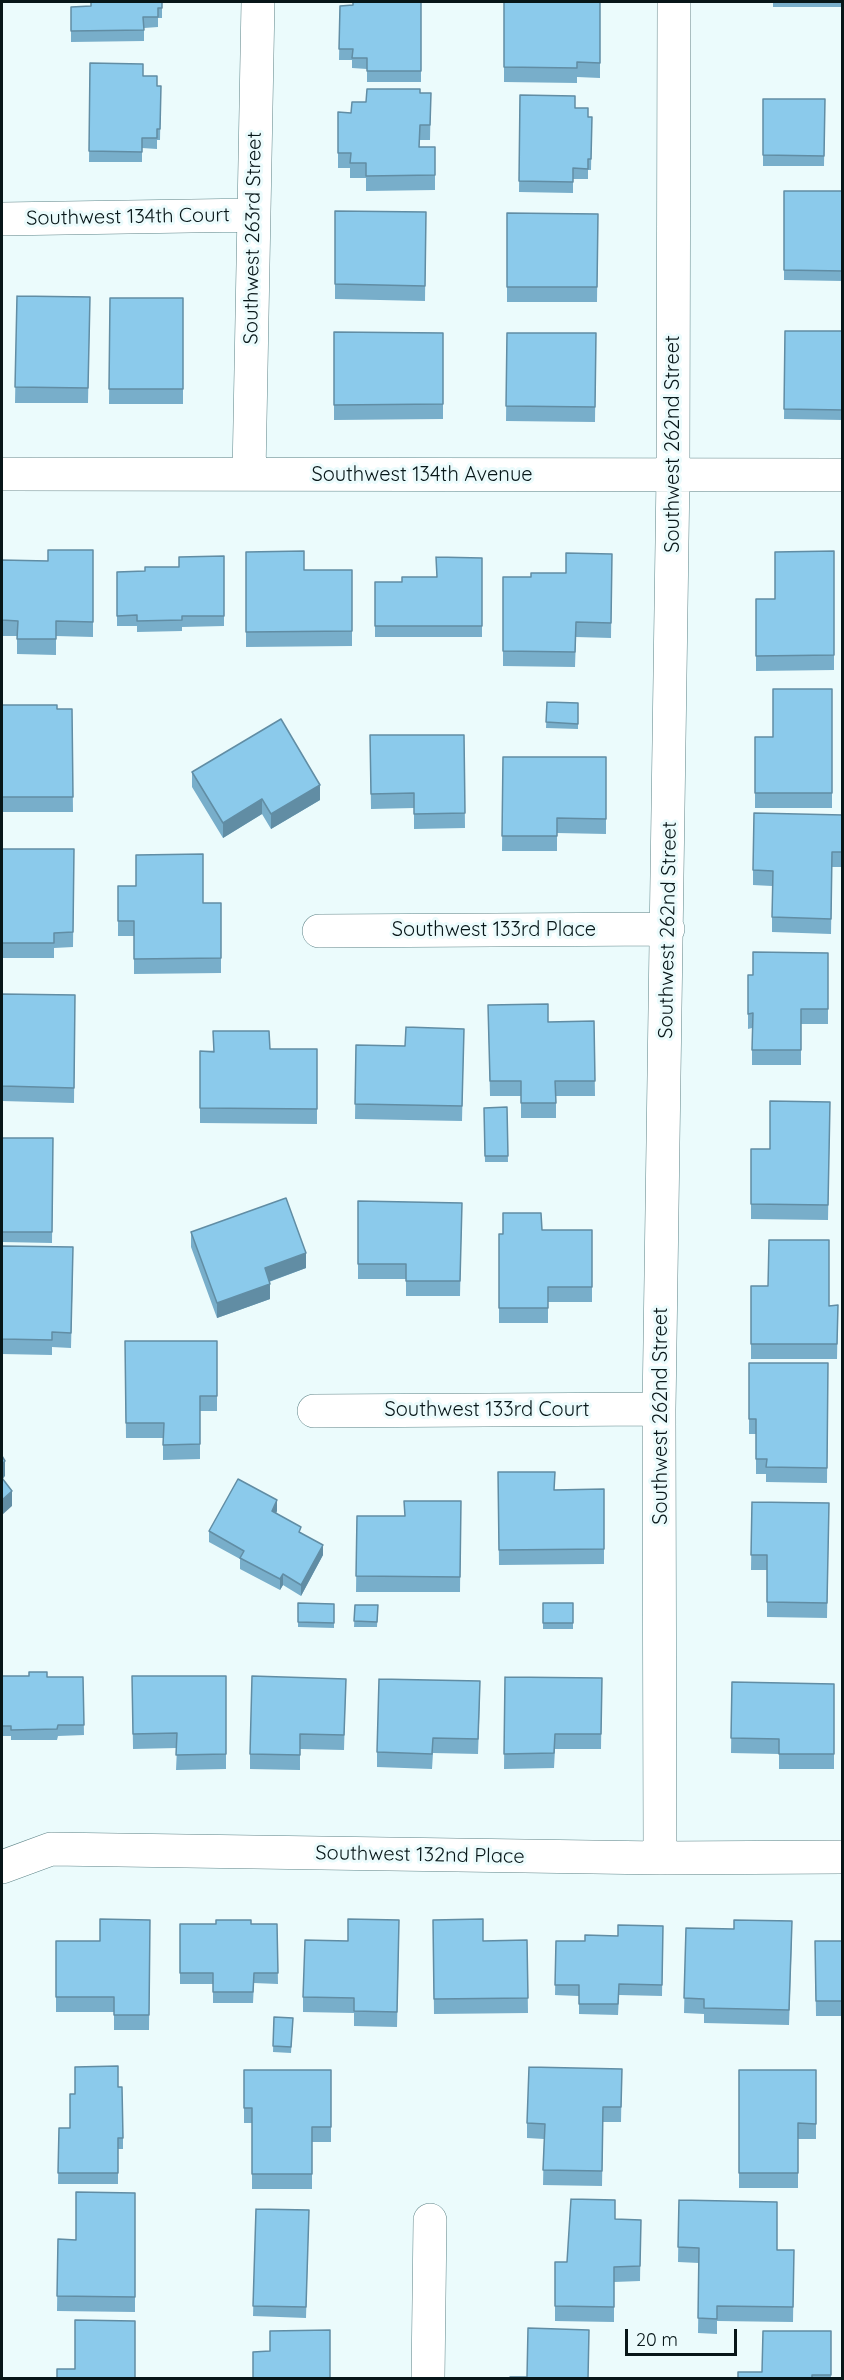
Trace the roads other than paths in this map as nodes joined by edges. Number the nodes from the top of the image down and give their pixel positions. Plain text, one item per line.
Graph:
1 (258, 2) edge
2 (674, 2) edge
3 (254, 215) junction
4 (2, 219) edge
5 (2, 474) edge
6 (249, 474) junction
7 (673, 475) junction
8 (843, 475) edge
9 (668, 930) junction
10 (319, 931) dead end
11 (659, 1409) junction
12 (314, 1411) dead end
13 (843, 1857) edge
14 (660, 1858) junction
15 (2, 1867) edge
16 (430, 2220) dead end
17 (428, 2379) edge

1 - 3 street, Southwest 263rd Street
2 - 7 street, Southwest 262nd Street
3 - 4 street, Southwest 134th Court
3 - 6 street, Southwest 263rd Street
5 - 6 street, Southwest 134th Avenue
6 - 7 street, Southwest 134th Avenue
7 - 8 street, Southwest 134th Avenue
7 - 9 street, Southwest 262nd Street
9 - 10 street, Southwest 133rd Place
9 - 11 street, Southwest 262nd Street
11 - 12 street, Southwest 133rd Court
11 - 14 street, Southwest 262nd Street
13 - 14 street, Southwest 132nd Place
14 - 15 street, Southwest 132nd Place
16 - 17 street

